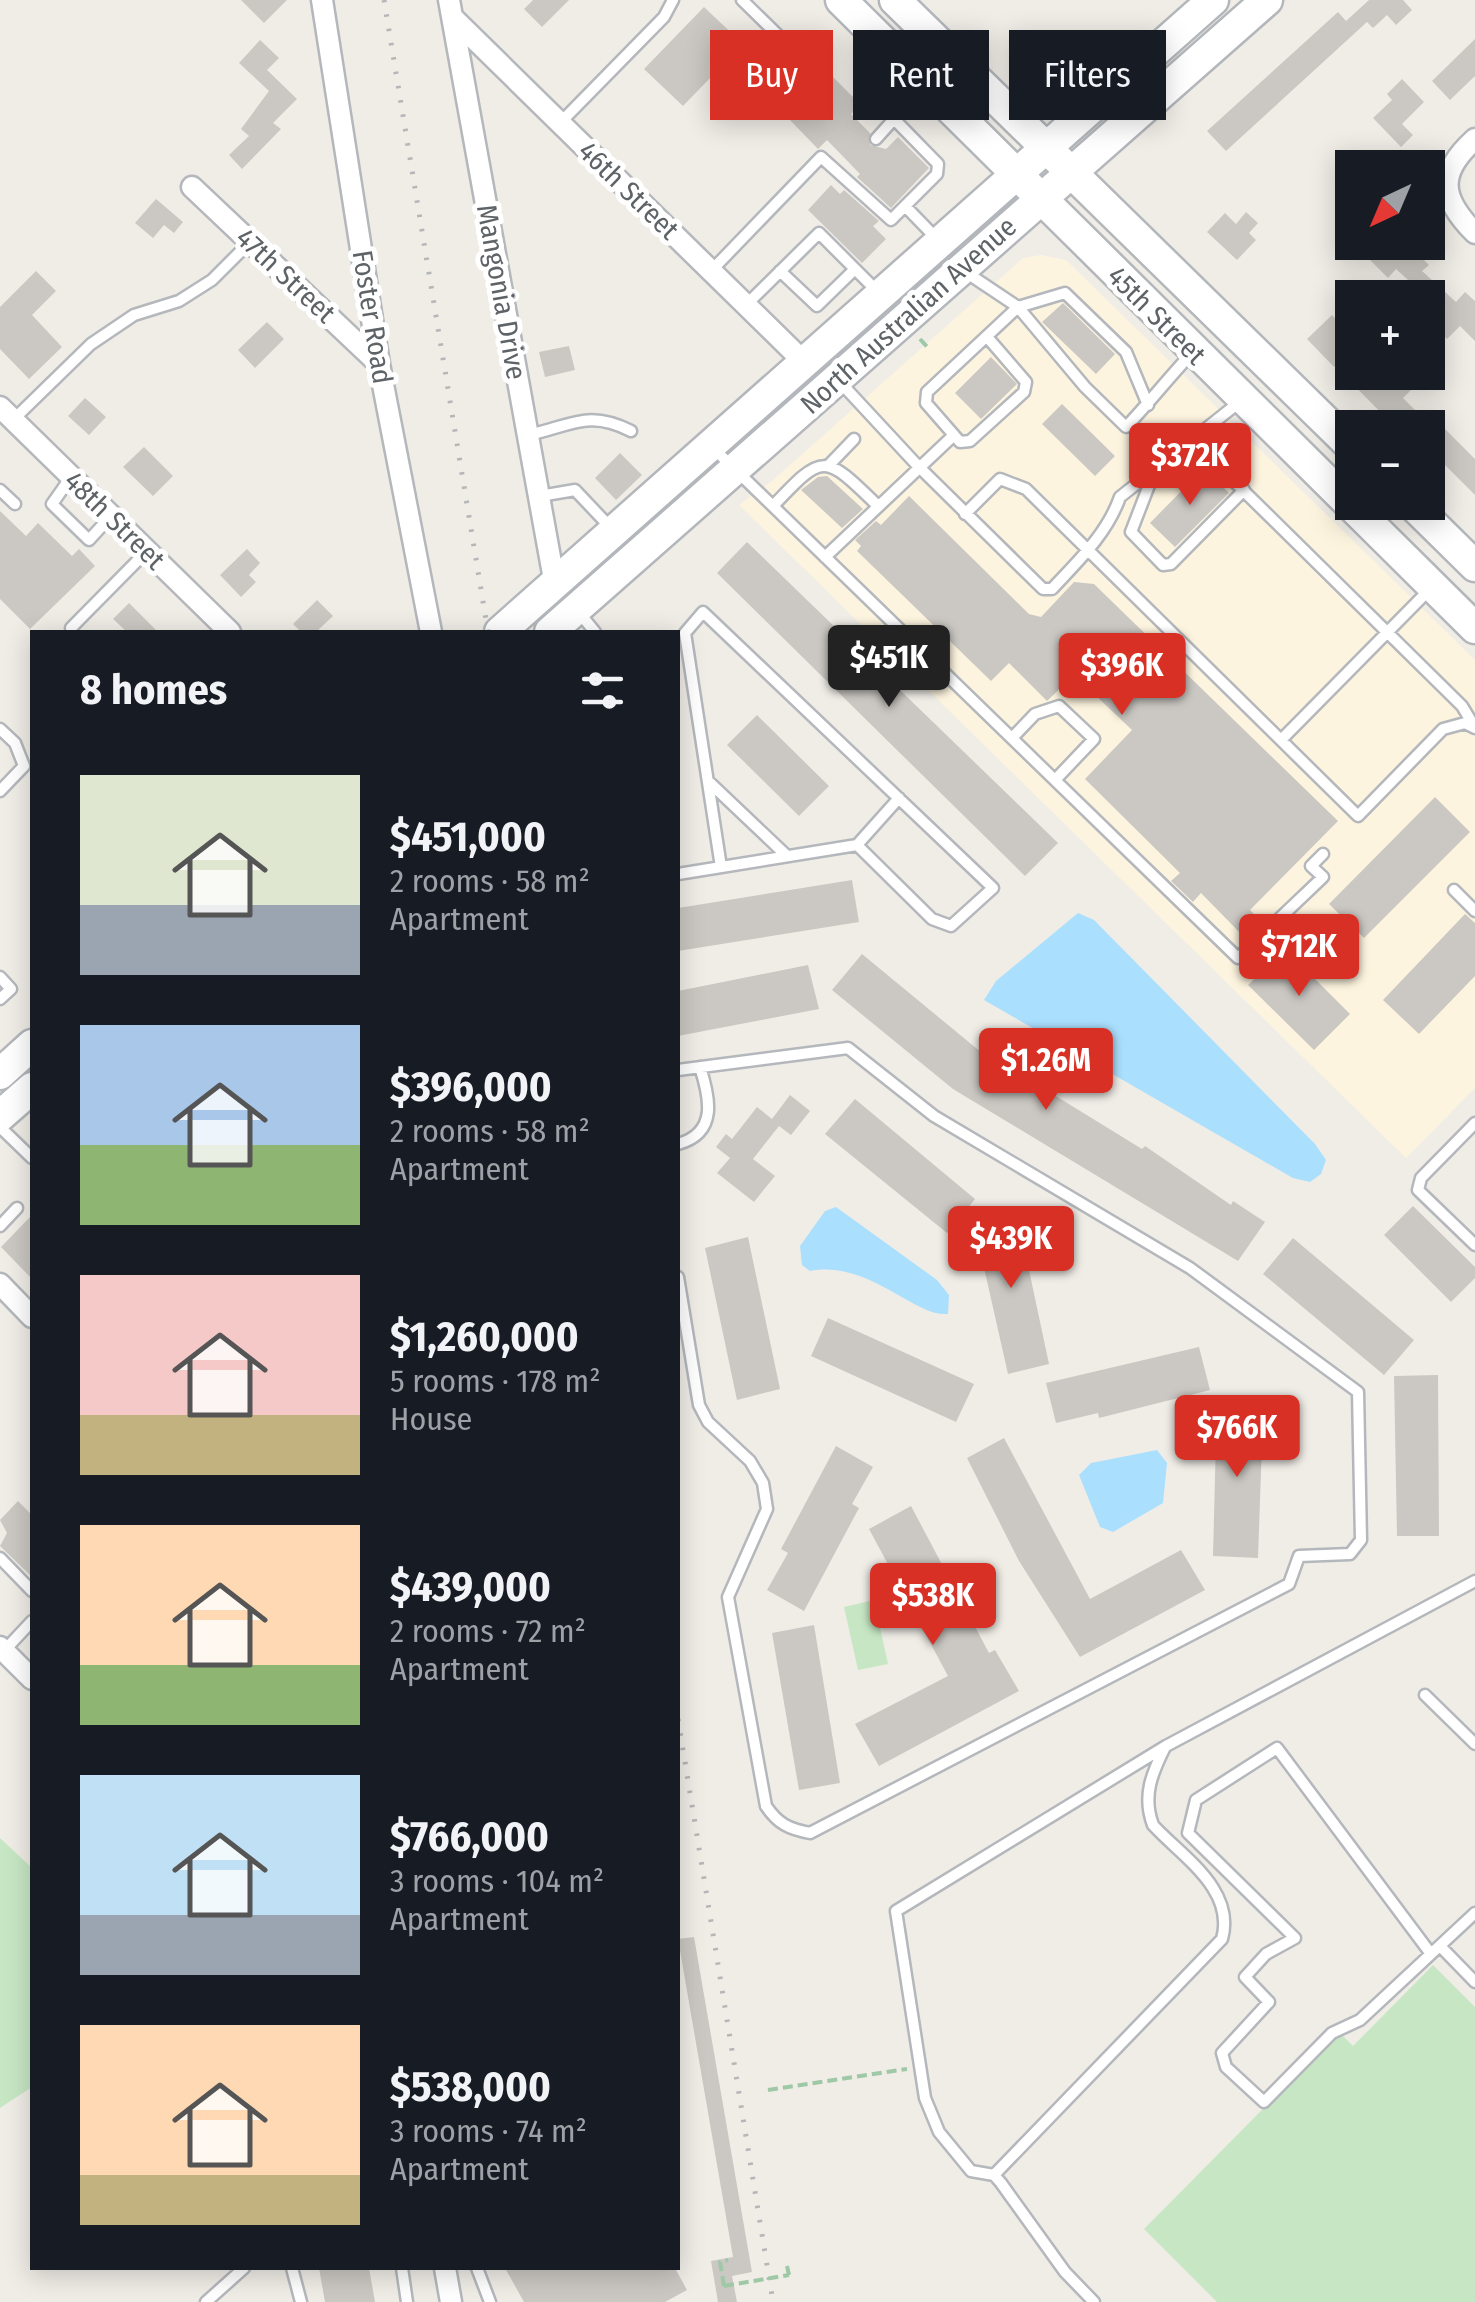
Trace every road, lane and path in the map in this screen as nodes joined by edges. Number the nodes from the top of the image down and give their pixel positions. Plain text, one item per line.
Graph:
1 (322, 0) edge
2 (673, 0) edge
3 (742, 0) edge
4 (842, 0) edge
5 (894, 0) edge
6 (1213, 0) edge
7 (1267, 0) edge
8 (451, 9) edge
9 (773, 30) edge
10 (872, 30) edge
11 (893, 120) edge
12 (895, 120) edge
13 (962, 120) edge
14 (560, 123) junction
15 (876, 139) dead end
16 (1475, 139) edge
17 (1059, 161) junction
18 (850, 163) dead end
19 (840, 174) junction
20 (192, 187) dead end
21 (1030, 187) junction
22 (905, 206) junction
23 (1475, 232) edge
24 (250, 242) junction
25 (951, 256) junction
26 (855, 269) junction
27 (780, 270) junction
28 (712, 271) junction
29 (882, 296) junction
30 (746, 304) junction
31 (1018, 307) junction
32 (988, 338) junction
33 (920, 339) dead end
34 (929, 350) dead end
35 (1194, 352) junction
36 (380, 364) junction
37 (806, 364) junction
38 (837, 378) junction
39 (1243, 400) junction
40 (1148, 404) junction
41 (7, 414) edge
42 (1335, 430) edge
43 (631, 431) dead end
44 (954, 434) junction
45 (528, 436) junction
46 (1191, 439) junction
47 (854, 440) dead end
48 (712, 446) junction
49 (829, 465) junction
50 (916, 465) junction
51 (734, 469) junction
52 (1154, 472) junction
53 (71, 476) junction
54 (0, 490) edge
55 (1244, 490) junction
56 (539, 496) junction
57 (15, 504) dead end
58 (877, 505) junction
59 (773, 506) junction
60 (964, 514) junction
61 (111, 516) junction
62 (1428, 520) edge
63 (614, 532) junction
64 (147, 551) junction
65 (1086, 551) junction
66 (825, 556) junction
67 (1475, 566) edge
68 (554, 585) junction
69 (1432, 586) junction
70 (571, 626) edge
71 (71, 628) dead end
72 (1475, 628) edge
73 (228, 630) edge
74 (431, 630) edge
75 (502, 630) edge
76 (1387, 632) junction
77 (1475, 727) edge
78 (0, 729) edge
79 (1012, 738) junction
80 (1280, 740) junction
81 (708, 780) junction
82 (1055, 780) junction
83 (0, 791) edge
84 (899, 798) junction
85 (857, 845) junction
86 (1323, 854) dead end
87 (787, 856) junction
88 (721, 867) junction
89 (680, 874) edge
90 (1454, 890) dead end
91 (1475, 912) edge
92 (0, 977) edge
93 (0, 999) edge
94 (30, 1047) edge
95 (700, 1067) junction
96 (680, 1070) edge
97 (0, 1074) edge
98 (30, 1090) edge
99 (0, 1116) edge
100 (1475, 1123) edge
101 (0, 1127) edge
102 (680, 1143) edge
103 (30, 1156) edge
104 (17, 1208) dead end
105 (0, 1226) edge
106 (1475, 1244) edge
107 (1, 1286) edge
108 (680, 1289) edge
109 (30, 1315) edge
110 (0, 1558) edge
111 (1475, 1581) edge
112 (30, 1588) edge
113 (30, 1623) edge
114 (2, 1649) edge
115 (30, 1678) edge
116 (1424, 1695) dead end
117 (1475, 1744) edge
118 (1166, 1746) junction
119 (1475, 1914) edge
120 (1436, 1950) junction
121 (1475, 1961) edge
122 (1464, 1971) junction
123 (1475, 1982) edge
124 (919, 2067) junction
125 (768, 2090) dead end
126 (994, 2175) junction
127 (728, 2260) dead end
128 (787, 2266) dead end
129 (242, 2270) edge
130 (293, 2270) edge
131 (402, 2270) edge
132 (446, 2270) edge
133 (478, 2270) edge
134 (206, 2302) edge
135 (301, 2302) edge
136 (407, 2302) edge
137 (451, 2302) edge
138 (490, 2302) edge
139 (1094, 2302) edge

1 - 36 street, Foster Road
2 - 14 lane
3 - 9 lane
4 - 10 main road, 45th Street
5 - 17 main road, 45th Street
6 - 17 main road, North Australian Avenue
7 - 17 main road, North Australian Avenue
8 - 14 street, 46th Street
8 - 45 street, Mangonia Drive
11 - 15 lane
12 - 22 lane
13 - 21 main road, 45th Street
14 - 28 street, 46th Street
16 - 23 street
17 - 21 main road, North Australian Avenue
17 - 42 main road, 45th Street
18 - 19 lane
19 - 22 lane
19 - 28 lane
20 - 24 street, 47th Street
21 - 25 main road, North Australian Avenue
21 - 35 main road, 45th Street
22 - 25 lane
24 - 36 street, 47th Street
24 - 41 lane
25 - 29 main road, North Australian Avenue
25 - 31 lane
25 - 38 main road, North Australian Avenue
26 - 27 lane
26 - 27 lane
26 - 29 lane
27 - 30 lane
28 - 30 street, 46th Street
29 - 37 main road, North Australian Avenue
30 - 37 street, 46th Street
31 - 32 lane
31 - 40 lane
31 - 40 lane
32 - 44 lane
32 - 44 lane
33 - 34 path
35 - 39 main road, 45th Street
35 - 40 lane
36 - 74 street, Foster Road
37 - 48 main road, North Australian Avenue
38 - 50 lane
38 - 51 main road, North Australian Avenue
39 - 46 lane
39 - 69 main road, 45th Street
41 - 53 street, 48th Street
43 - 45 lane
44 - 50 lane
45 - 56 street, Mangonia Drive
46 - 52 lane
46 - 55 lane
47 - 49 lane
48 - 51 lane
48 - 63 main road, North Australian Avenue
49 - 58 lane
49 - 59 lane
50 - 58 lane
50 - 60 lane
51 - 59 lane
51 - 70 main road, North Australian Avenue
52 - 55 lane
52 - 65 lane
53 - 61 street, 48th Street
53 - 61 lane
54 - 57 lane
55 - 76 lane
56 - 63 lane
56 - 68 street, Mangonia Drive
58 - 66 lane
59 - 66 lane
60 - 65 lane
60 - 65 lane
61 - 64 street, 48th Street
62 - 67 main road
63 - 68 main road, North Australian Avenue
64 - 71 lane
64 - 73 street, 48th Street
65 - 80 lane
66 - 79 lane
68 - 70 lane
68 - 70 lane
68 - 75 main road, North Australian Avenue
69 - 72 main road, 45th Street
69 - 76 lane
76 - 77 lane
76 - 80 lane
77 - 80 lane
78 - 83 lane
79 - 82 lane
79 - 82 lane
81 - 84 lane
81 - 87 lane
81 - 88 lane
82 - 86 lane
84 - 85 lane
84 - 85 lane
85 - 87 lane
87 - 88 lane
88 - 89 lane
90 - 91 lane
92 - 93 lane
94 - 97 main road
95 - 96 lane
95 - 102 lane
95 - 108 lane
98 - 99 main road
100 - 106 lane
101 - 103 lane
104 - 105 lane
107 - 109 street
110 - 112 lane
111 - 118 lane
113 - 114 lane
114 - 115 street
116 - 117 lane
118 - 124 lane
118 - 126 lane
119 - 120 lane
120 - 120 lane
120 - 122 lane
121 - 122 lane
122 - 123 lane
124 - 125 path
124 - 126 lane
126 - 139 lane
127 - 128 path, bridge
129 - 134 lane
130 - 135 lane
131 - 136 lane
132 - 137 street
133 - 138 lane

